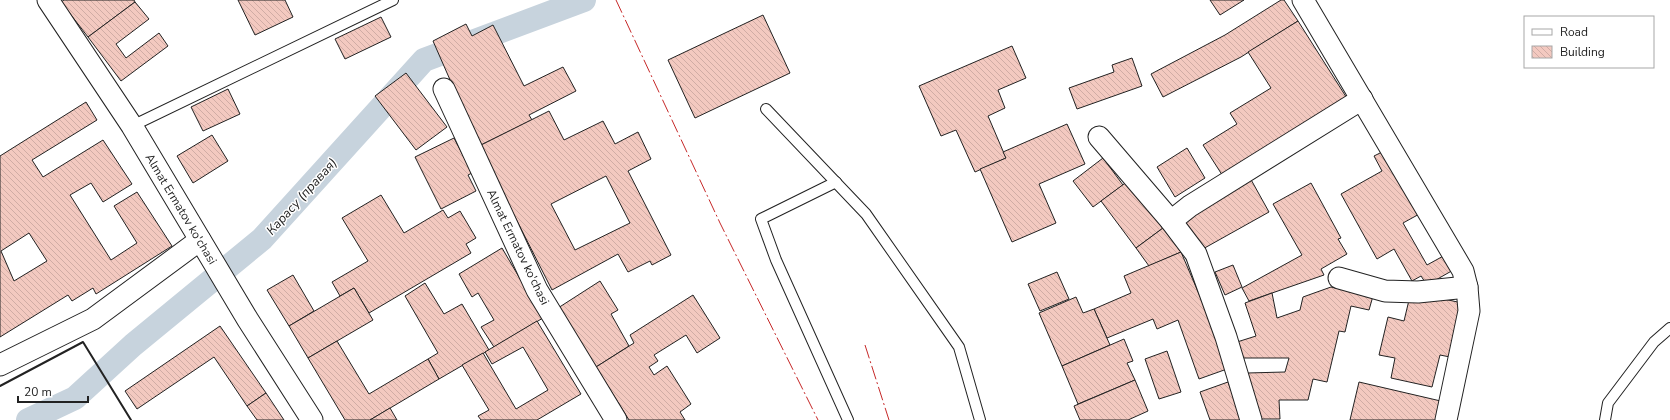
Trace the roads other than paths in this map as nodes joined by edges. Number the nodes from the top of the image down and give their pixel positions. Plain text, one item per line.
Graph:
1 (48, 0) edge
2 (393, 0) edge
3 (1303, 0) edge
4 (444, 89) dead end
5 (1362, 99) junction
6 (766, 109) dead end
7 (132, 126) junction
8 (1099, 137) dead end
9 (836, 182) junction
10 (1171, 222) junction
11 (203, 244) junction
12 (1339, 278) dead end
13 (1467, 287) junction
14 (1670, 328) edge
15 (0, 365) edge
16 (312, 420) edge
17 (616, 420) edge
18 (848, 420) edge
19 (980, 420) edge
20 (1251, 420) edge
21 (1446, 420) edge
22 (1605, 420) edge

1 - 7 street, Almat Ermatov ko'chasi
2 - 7 lane
3 - 5 street
4 - 17 street, Almat Ermatov ko'chasi
5 - 10 street
5 - 13 street
6 - 9 lane
7 - 11 street, Almat Ermatov ko'chasi
8 - 10 street
9 - 18 lane
9 - 19 lane
10 - 20 street
11 - 15 street
11 - 16 street, Almat Ermatov ko'chasi
12 - 13 street
13 - 21 street
14 - 22 lane

